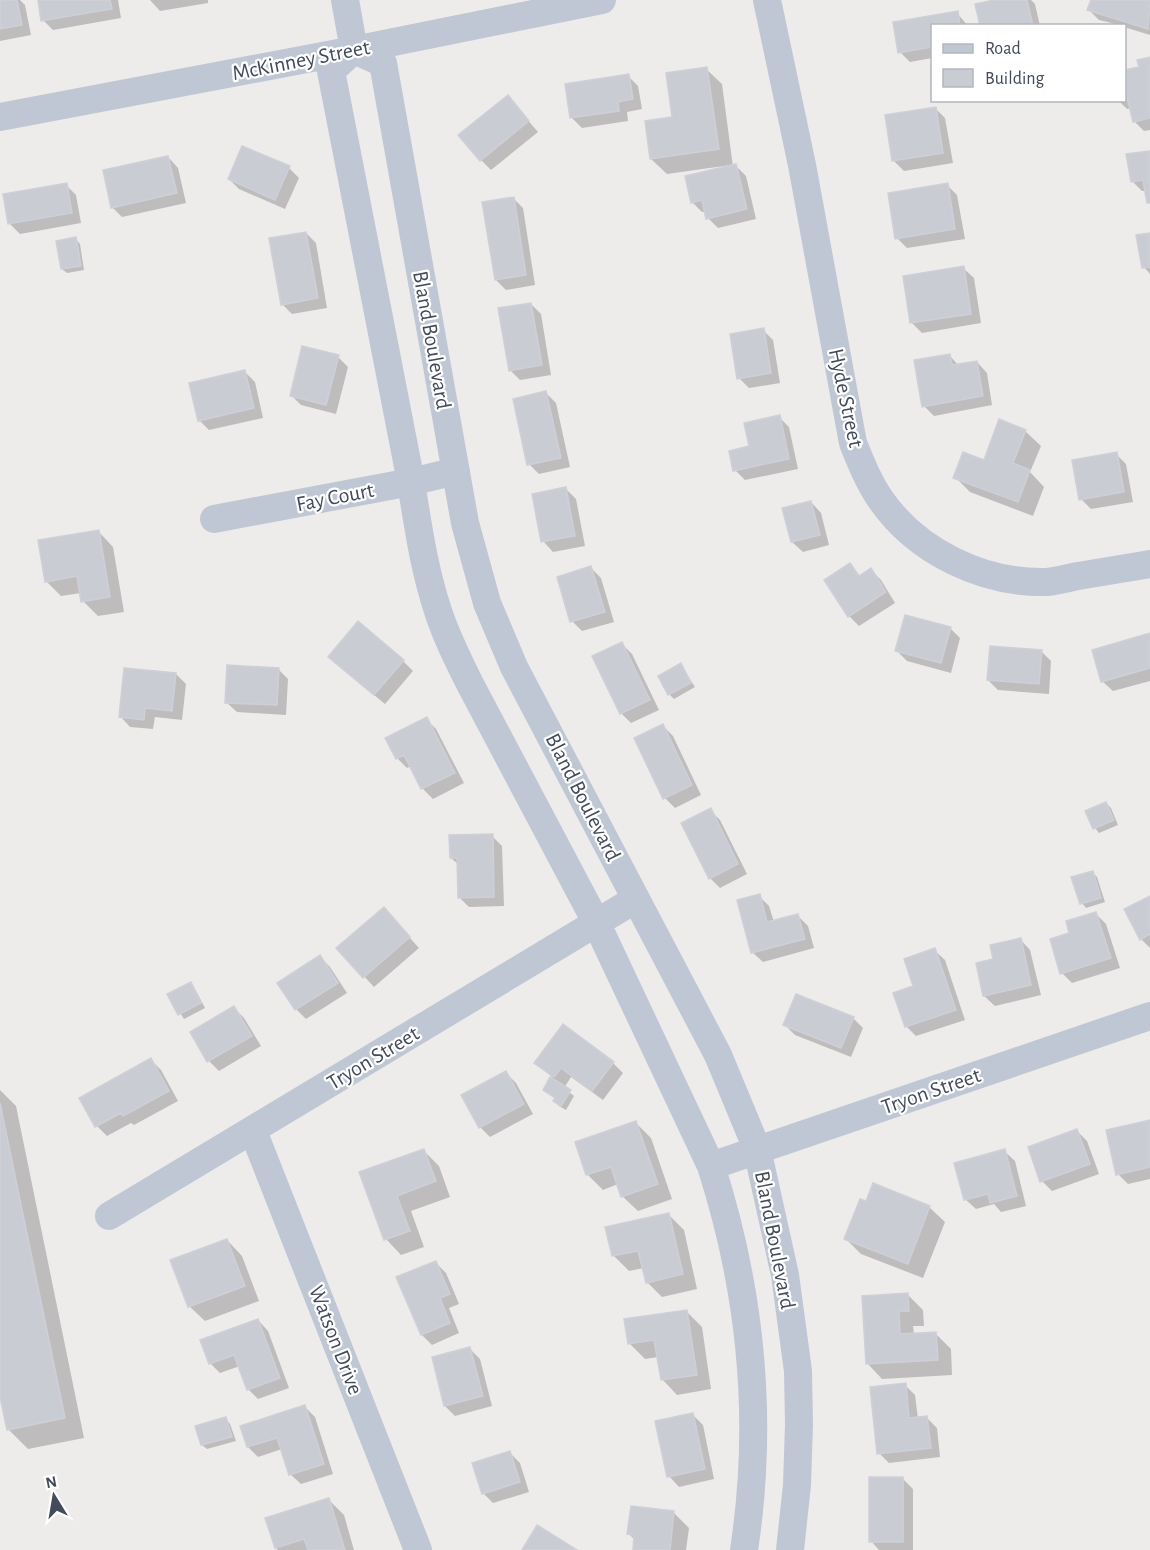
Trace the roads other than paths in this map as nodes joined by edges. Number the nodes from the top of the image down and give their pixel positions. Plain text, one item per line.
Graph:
1 (345, 0) edge
2 (602, 0) edge
3 (767, 0) edge
4 (354, 50) junction
5 (0, 117) edge
6 (456, 471) junction
7 (411, 482) junction
8 (214, 519) dead end
9 (1150, 564) edge
10 (636, 899) junction
11 (596, 922) junction
12 (1150, 1016) edge
13 (253, 1131) junction
14 (757, 1149) junction
15 (711, 1166) junction
16 (109, 1216) dead end
17 (418, 1550) edge
18 (744, 1550) edge
19 (790, 1550) edge

1 - 4 street
2 - 4 street, McKinney Street
3 - 9 street, Hyde Street
4 - 5 street, McKinney Street
4 - 6 street, Bland Boulevard
4 - 7 street, Bland Boulevard
6 - 7 street, Fay Court
6 - 10 street, Bland Boulevard
7 - 8 street, Fay Court
7 - 11 street, Bland Boulevard
10 - 11 street, Tryon Street
10 - 14 street, Bland Boulevard
11 - 13 street, Tryon Street
11 - 15 street, Bland Boulevard
12 - 14 street, Tryon Street
13 - 16 street, Tryon Street
13 - 17 street, Watson Drive
14 - 15 street, Tryon Street
14 - 19 street, Bland Boulevard
15 - 18 street, Bland Boulevard

